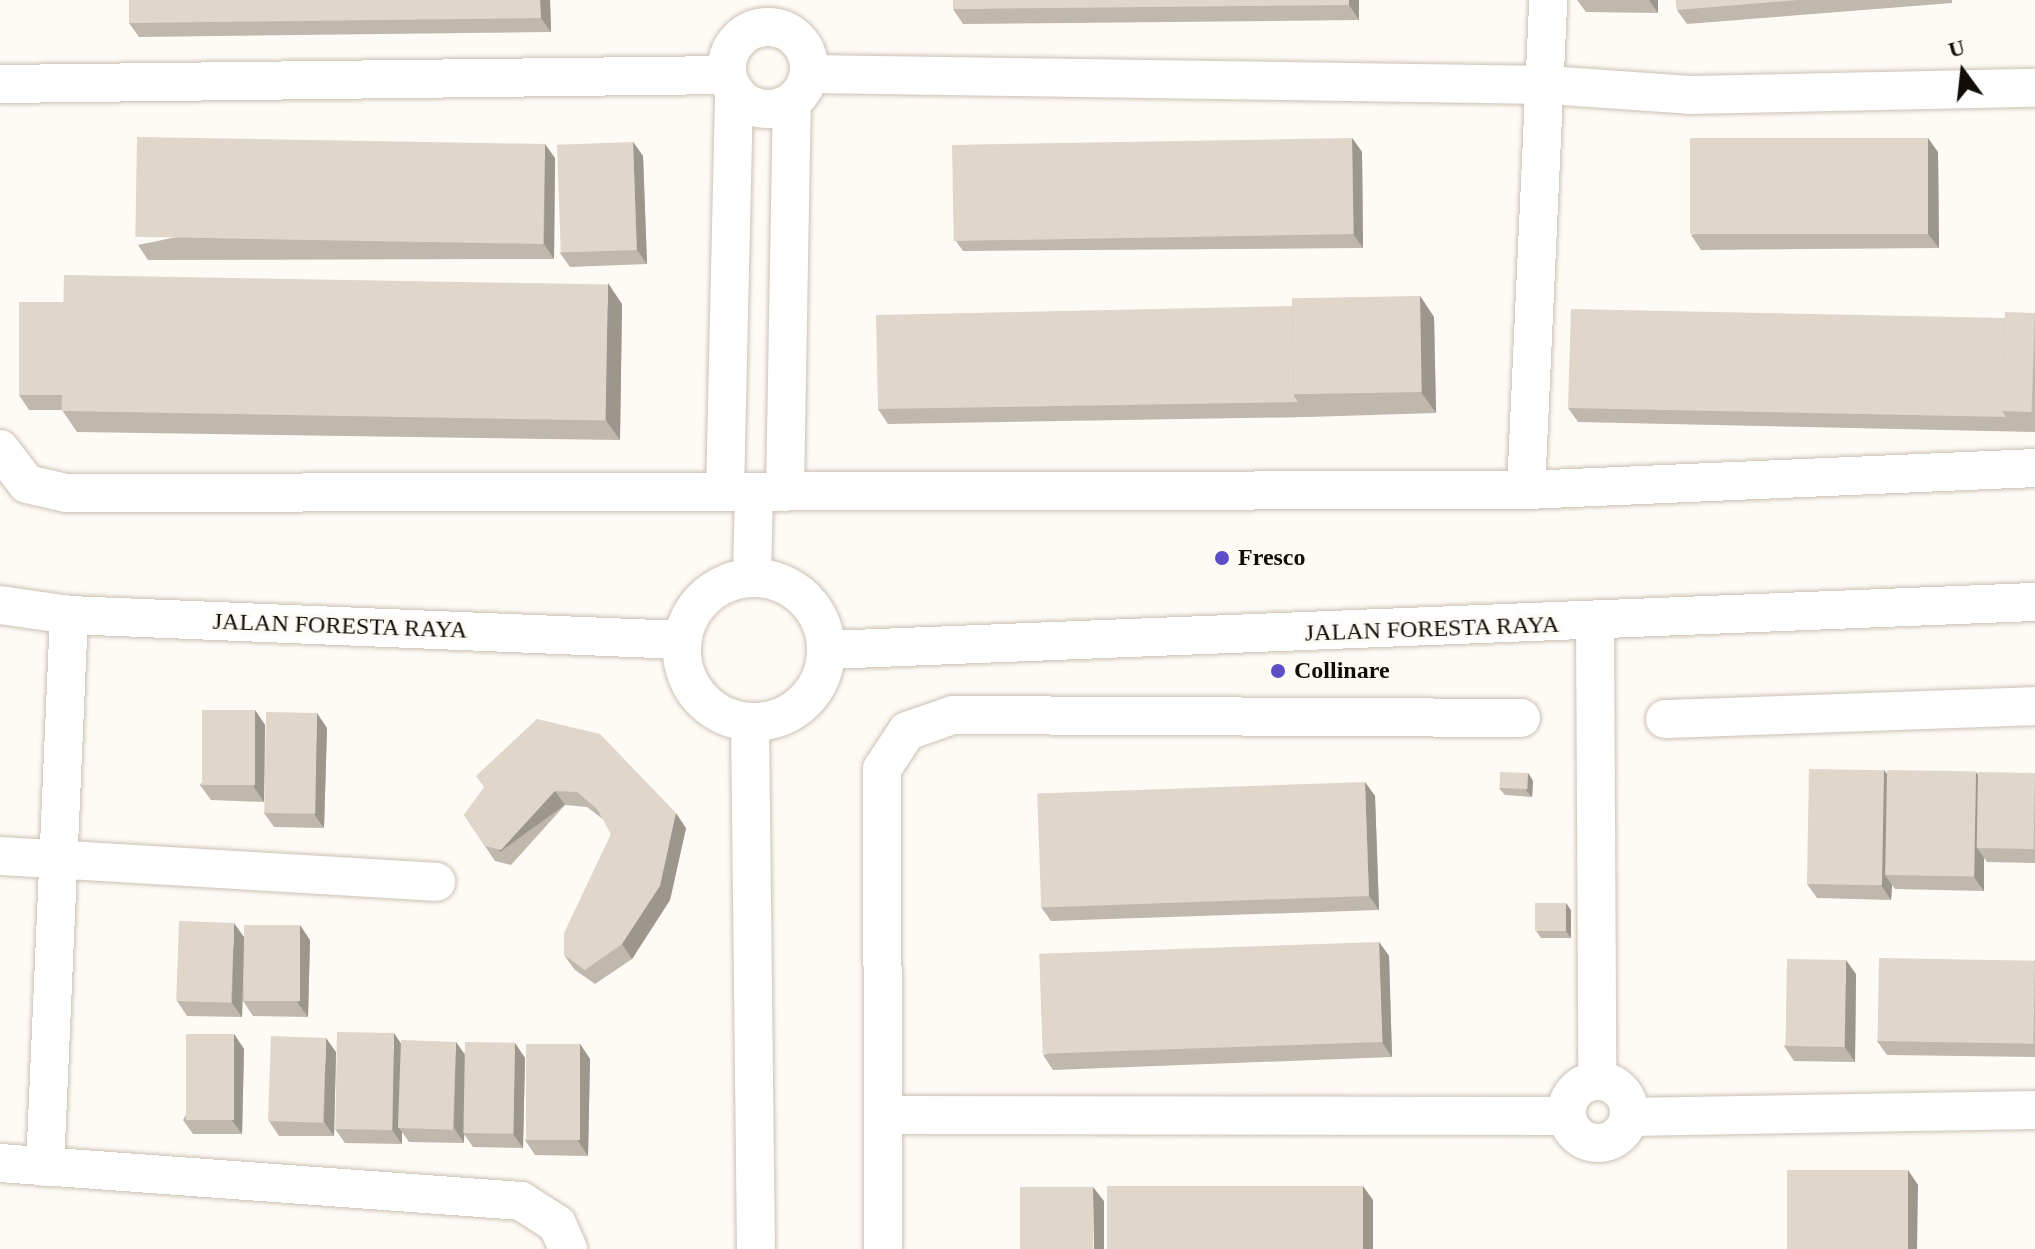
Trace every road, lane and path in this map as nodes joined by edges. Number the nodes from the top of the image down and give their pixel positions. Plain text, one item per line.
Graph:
1 (1548, 0) edge
2 (730, 82) junction
3 (0, 84) edge
4 (1548, 85) junction
5 (800, 88) junction
6 (2035, 88) edge
7 (0, 449) edge
8 (2035, 468) edge
9 (1526, 490) junction
10 (754, 492) junction
11 (752, 578) junction
12 (2035, 602) edge
13 (0, 605) edge
14 (69, 615) junction
15 (1595, 623) junction
16 (681, 640) junction
17 (828, 650) junction
18 (2035, 706) edge
19 (1521, 718) dead end
20 (1665, 719) dead end
21 (750, 723) junction
22 (0, 856) edge
23 (60, 861) junction
24 (436, 882) dead end
25 (1597, 1081) junction
26 (2035, 1110) edge
27 (883, 1115) junction
28 (1566, 1116) junction
29 (1629, 1117) junction
30 (0, 1163) edge
31 (45, 1167) junction
32 (568, 1249) edge
33 (756, 1249) edge
34 (883, 1249) edge

1 - 4 street
2 - 3 street
2 - 5 street
2 - 5 street
2 - 10 street
4 - 5 street
4 - 6 street
4 - 9 street
5 - 10 street
7 - 10 street
8 - 9 street
9 - 10 street
10 - 11 street
11 - 16 street
11 - 17 street
12 - 15 street, JALAN FORESTA RAYA
13 - 14 street, JALAN FORESTA RAYA
14 - 16 street, JALAN FORESTA RAYA
14 - 23 street
15 - 17 street, JALAN FORESTA RAYA
15 - 25 street
16 - 21 street
17 - 21 street
18 - 20 street
19 - 27 street
21 - 33 street
22 - 23 street
23 - 24 street
23 - 31 street
25 - 28 street
25 - 29 street
26 - 29 street
27 - 28 street
27 - 34 street
28 - 29 street
30 - 31 street
31 - 32 street

